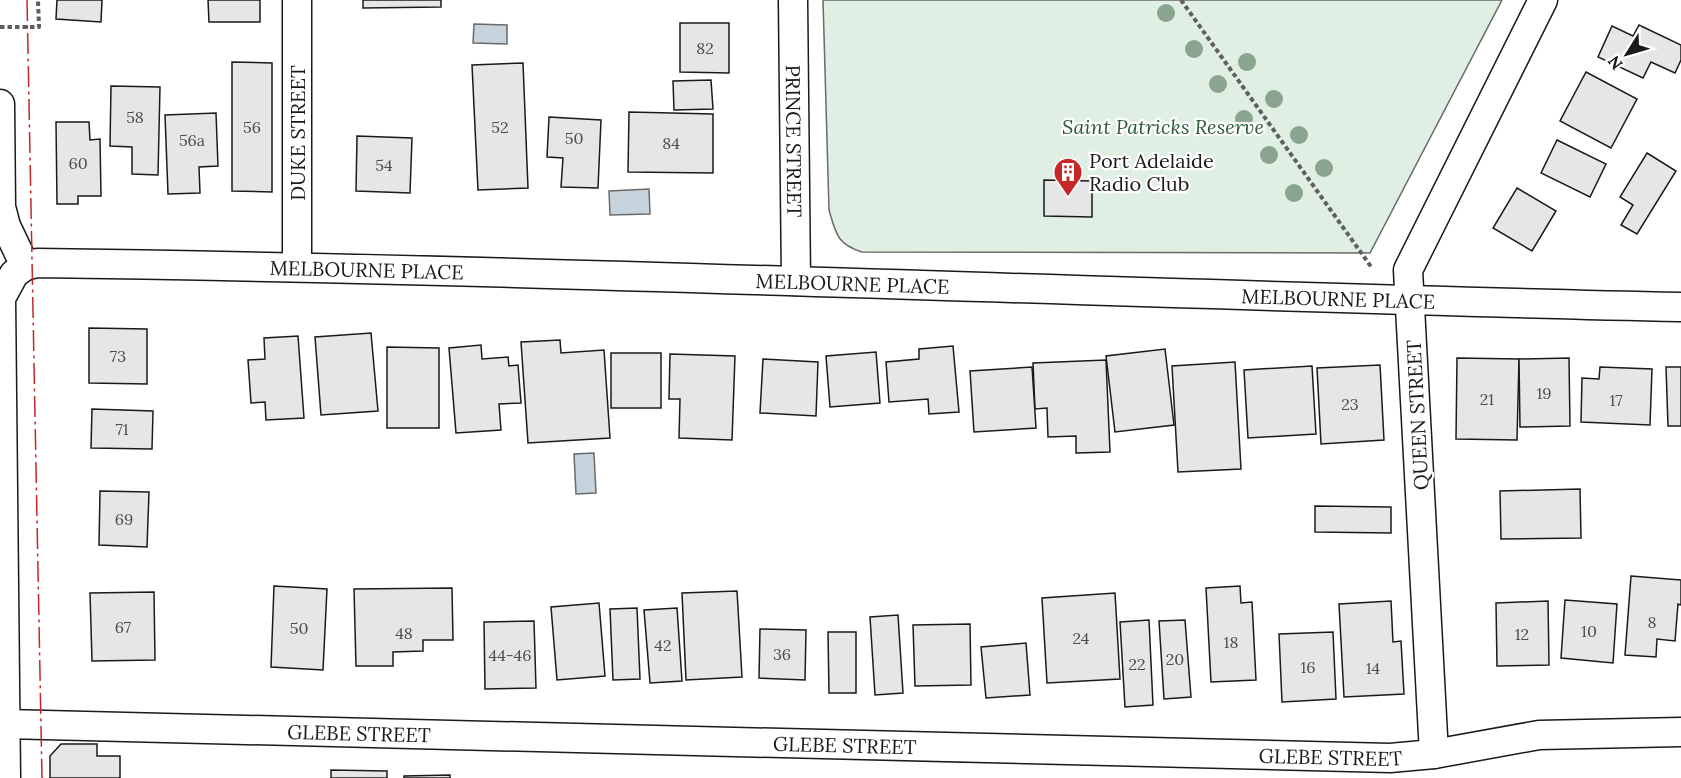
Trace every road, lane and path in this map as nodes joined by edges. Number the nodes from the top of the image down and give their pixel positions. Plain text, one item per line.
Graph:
1 (38, 0) edge
2 (297, 0) edge
3 (794, 0) edge
4 (1181, 0) edge
5 (1543, 0) edge
6 (0, 27) edge
7 (0, 104) edge
8 (25, 266) junction
9 (297, 266) junction
10 (1372, 270) dead end
11 (796, 281) junction
12 (1410, 301) junction
13 (1681, 307) edge
14 (5, 724) junction
15 (1681, 732) edge
16 (1434, 754) junction
17 (6, 778) edge

1 - 6 path
2 - 9 street, DUKE STREET
3 - 11 street, PRINCE STREET
4 - 10 path
5 - 12 street, QUEEN STREET
7 - 8 street
8 - 9 street, MELBOURNE PLACE
8 - 14 street
9 - 11 street, MELBOURNE PLACE
11 - 12 street, MELBOURNE PLACE
12 - 13 street, MELBOURNE PLACE
12 - 16 street, QUEEN STREET
14 - 16 street, GLEBE STREET
14 - 17 street
15 - 16 street, GLEBE STREET

